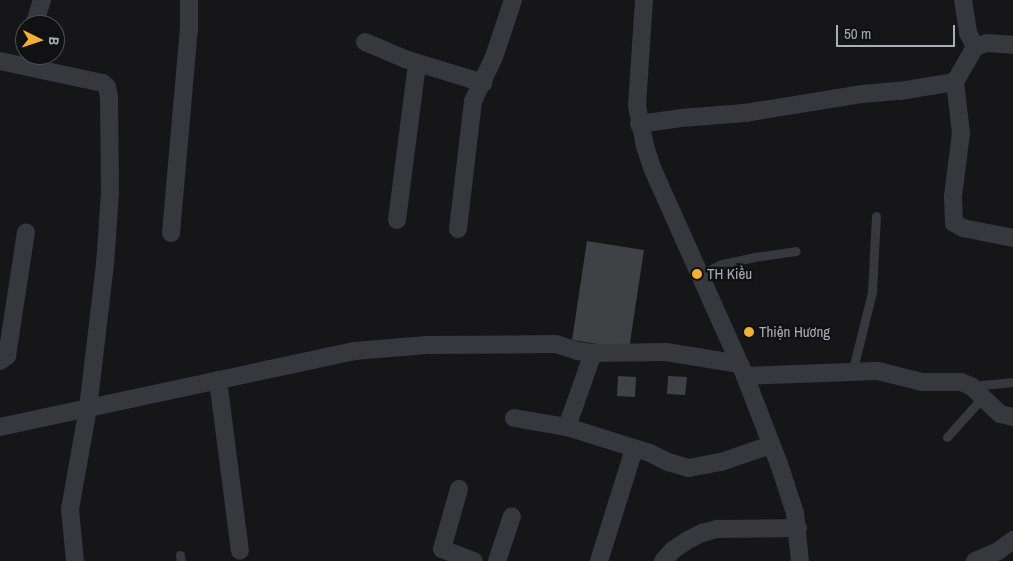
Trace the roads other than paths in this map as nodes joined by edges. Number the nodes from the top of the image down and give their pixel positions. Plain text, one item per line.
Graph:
1 (42, 0) edge
2 (189, 0) edge
3 (514, 0) edge
4 (644, 0) edge
5 (963, 0) edge
6 (37, 15) edge
7 (365, 42) dead end
8 (1013, 45) edge
9 (975, 47) junction
10 (15, 60) edge
11 (0, 61) edge
12 (417, 63) junction
13 (41, 65) edge
14 (955, 82) junction
15 (483, 83) junction
16 (639, 124) junction
17 (876, 216) dead end
18 (397, 220) dead end
19 (458, 229) dead end
20 (26, 232) dead end
21 (171, 233) dead end
22 (1013, 238) edge
23 (796, 252) dead end
24 (699, 275) junction
25 (593, 353) junction
26 (0, 361) edge
27 (742, 370) junction
28 (852, 373) junction
29 (218, 380) junction
30 (1013, 382) edge
31 (977, 392) junction
32 (88, 408) junction
33 (1013, 417) edge
34 (514, 418) dead end
35 (567, 426) junction
36 (0, 427) edge
37 (946, 437) dead end
38 (771, 445) junction
39 (634, 449) junction
40 (459, 489) dead end
41 (512, 516) dead end
42 (798, 528) junction
43 (1013, 540) edge
44 (240, 550) dead end
45 (440, 555) edge
46 (75, 561) edge
47 (474, 561) edge
48 (498, 561) edge
49 (599, 561) edge
50 (663, 561) edge
51 (800, 561) edge
52 (975, 561) edge

1 - 6 street
2 - 21 street
3 - 15 street
4 - 16 street
5 - 9 street
7 - 12 street
8 - 9 street
9 - 14 street
10 - 11 street
12 - 15 street
12 - 18 street
13 - 32 street
14 - 16 street
14 - 22 street
15 - 19 street
16 - 24 street
17 - 28 lane
20 - 26 street
23 - 24 lane
24 - 27 street
25 - 27 street
25 - 29 street
25 - 35 street
27 - 28 street
27 - 38 street
28 - 31 street
29 - 32 street
29 - 44 street
30 - 31 lane
31 - 33 street
31 - 37 lane
32 - 36 street
32 - 46 street
34 - 35 street
35 - 39 street
38 - 39 street
38 - 42 street
39 - 49 street
40 - 45 street
41 - 48 street
42 - 50 street
42 - 51 street
43 - 52 street
45 - 47 street

